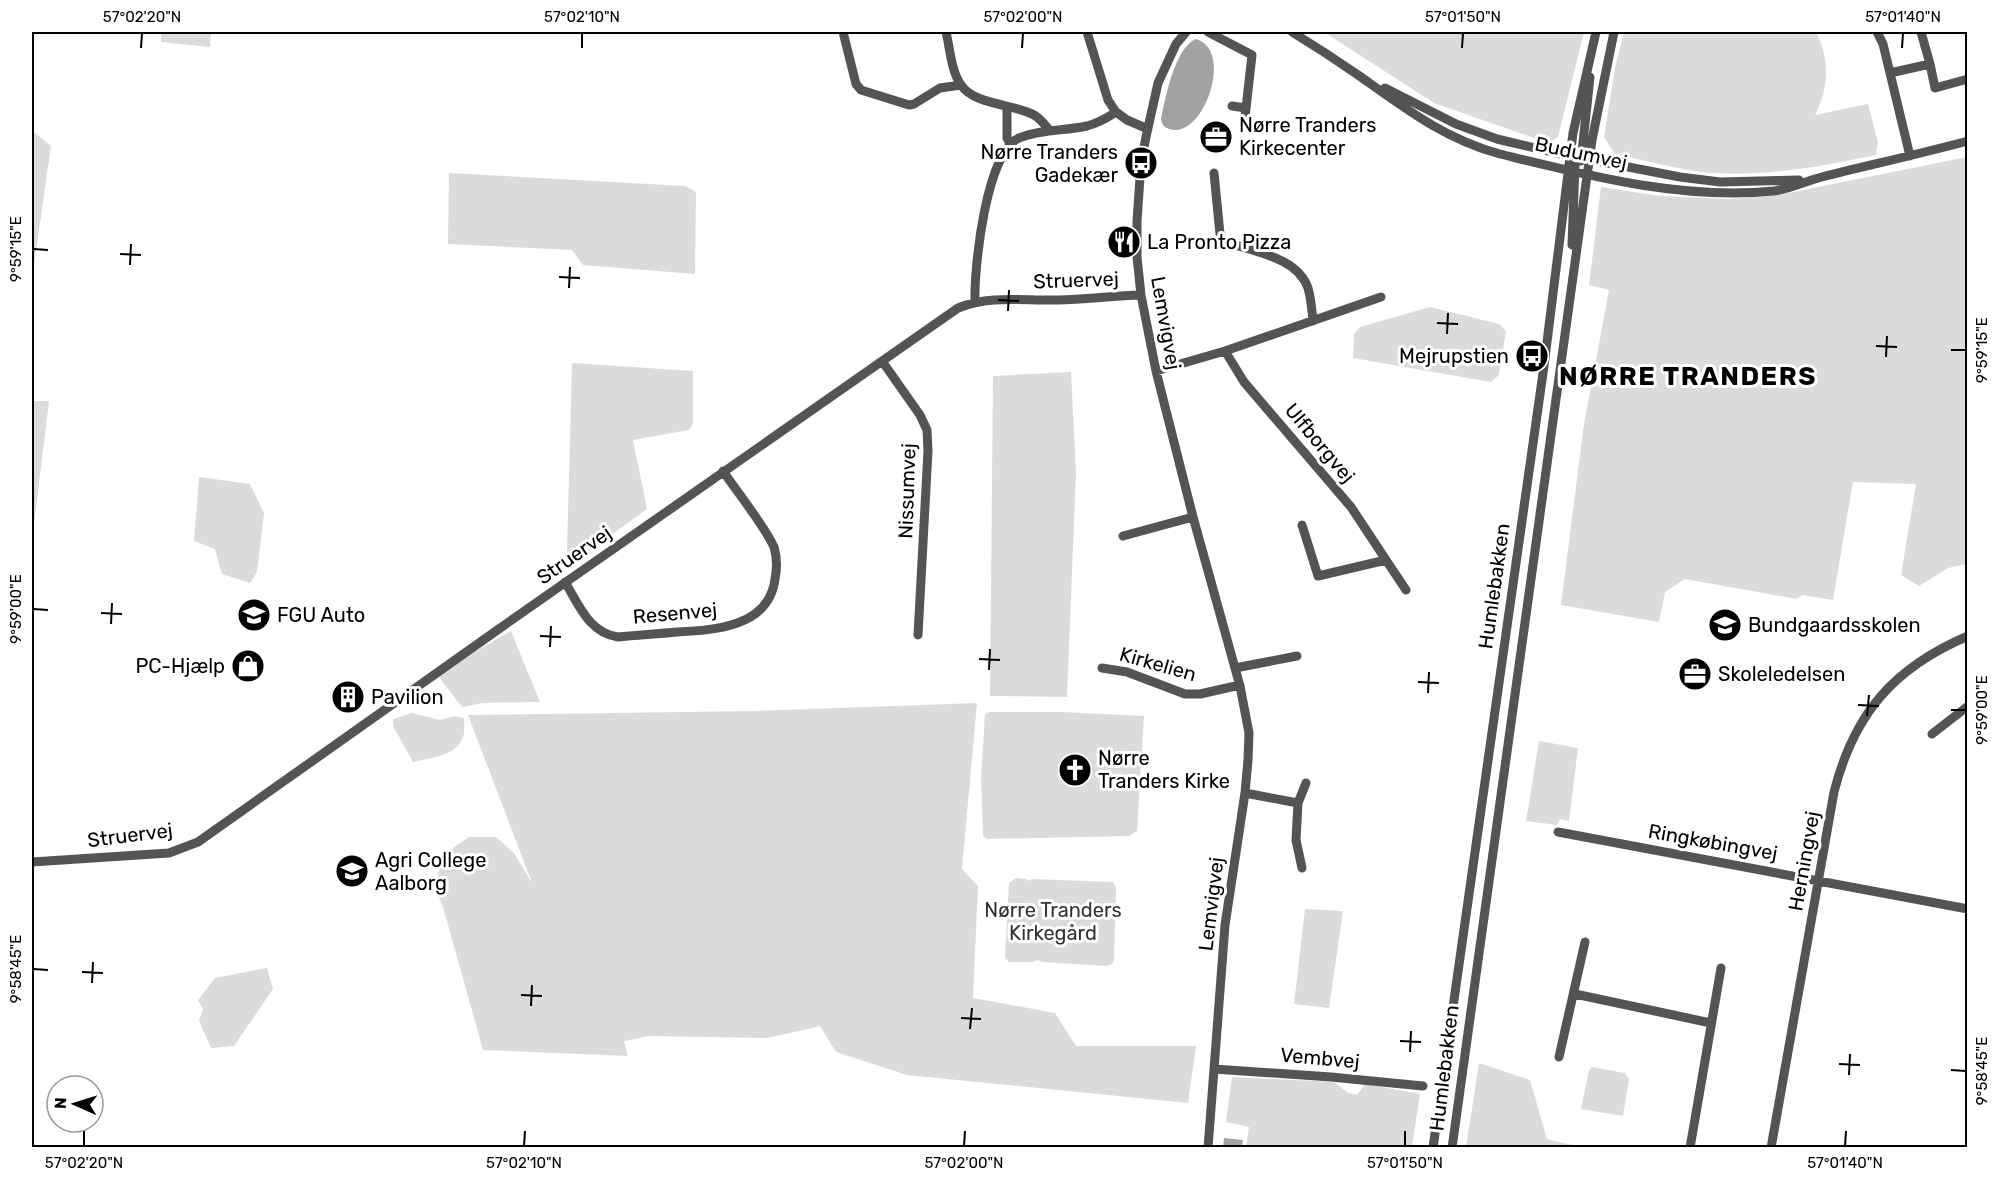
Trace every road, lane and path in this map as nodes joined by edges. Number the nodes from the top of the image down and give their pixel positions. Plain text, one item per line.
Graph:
1 (843, 32) edge
2 (946, 32) edge
3 (1087, 32) edge
4 (1186, 32) edge
5 (1208, 32) edge
6 (1292, 32) edge
7 (1596, 32) edge
8 (1614, 32) edge
9 (1877, 32) edge
10 (1921, 32) edge
11 (1929, 64) junction
12 (1890, 73) junction
13 (1358, 75) junction
14 (1968, 79) edge
15 (961, 85) junction
16 (1232, 106) dead end
17 (1007, 107) junction
18 (1116, 112) junction
19 (1148, 129) junction
20 (1050, 131) junction
21 (1968, 141) edge
22 (1010, 144) junction
23 (1570, 156) junction
24 (1910, 156) junction
25 (1585, 159) junction
26 (1572, 170) junction
27 (1214, 173) dead end
28 (1588, 174) junction
29 (1815, 179) junction
30 (1142, 295) junction
31 (1381, 297) dead end
32 (1570, 298) junction
33 (975, 301) junction
34 (1313, 321) junction
35 (1225, 351) junction
36 (882, 361) junction
37 (1156, 371) junction
38 (723, 471) junction
39 (1193, 517) junction
40 (1302, 525) dead end
41 (1123, 536) dead end
42 (1386, 560) junction
43 (566, 582) junction
44 (1406, 590) dead end
45 (918, 635) dead end
46 (1968, 636) edge
47 (1297, 656) dead end
48 (1102, 668) dead end
49 (1235, 668) junction
50 (1240, 685) junction
51 (1968, 706) edge
52 (1932, 734) dead end
53 (1306, 783) dead end
54 (1245, 793) junction
55 (1298, 803) junction
56 (1558, 832) dead end
57 (32, 862) edge
58 (1302, 868) dead end
59 (1819, 880) junction
60 (1968, 909) edge
61 (1585, 942) dead end
62 (1721, 968) dead end
63 (1575, 994) junction
64 (1711, 1023) junction
65 (1558, 1058) dead end
66 (1214, 1069) junction
67 (1423, 1086) dead end
68 (1208, 1148) edge
69 (1433, 1148) edge
70 (1452, 1148) edge
71 (1690, 1148) edge
72 (1772, 1148) edge

1 - 15 street
2 - 15 street
3 - 18 street
4 - 19 street, Lemvigvej
5 - 16 street
6 - 13 street, Budumvej
7 - 23 street, Humlebakken
7 - 25 street
8 - 25 street, Humlebakken
9 - 12 street
10 - 11 street
11 - 12 street
11 - 14 street
12 - 24 street
13 - 23 street, Budumvej
13 - 26 street, Budumvej
15 - 17 street
17 - 20 street
17 - 22 street
18 - 19 street
18 - 20 street
19 - 30 street, Lemvigvej
20 - 22 street
21 - 24 street, Budumvej
22 - 33 street
23 - 25 street, Budumvej
23 - 26 street, Humlebakken
24 - 29 street, Budumvej
25 - 28 street, Humlebakken
25 - 29 street, Budumvej
26 - 28 street, Budumvej
26 - 32 street
26 - 69 street, Humlebakken
27 - 34 street
28 - 29 street, Budumvej
28 - 32 street, Humlebakken
30 - 33 street, Struervej
30 - 37 street, Lemvigvej
31 - 34 street
32 - 70 street, Humlebakken
33 - 36 street, Struervej
34 - 35 street
35 - 37 street
35 - 42 street, Ulfborgvej
36 - 38 street, Struervej
36 - 45 street, Nissumvej
37 - 39 street, Lemvigvej
38 - 43 street, Struervej
38 - 43 street, Resenvej
39 - 41 street
39 - 49 street, Lemvigvej
40 - 42 street
42 - 44 street, Ulfborgvej
43 - 57 street, Struervej
46 - 59 street, Herningvej
47 - 49 street
48 - 50 street, Kirkelien
49 - 50 street, Lemvigvej
50 - 54 street, Lemvigvej
51 - 52 street
53 - 55 street
54 - 55 street
54 - 66 street, Lemvigvej
55 - 58 street
56 - 59 street, Ringkøbingvej
59 - 60 street, Ringkøbingvej
59 - 72 street, Herningvej
61 - 63 street
62 - 64 street
63 - 64 street
63 - 65 street
64 - 71 street
66 - 67 street, Vembvej
66 - 68 street, Lemvigvej

